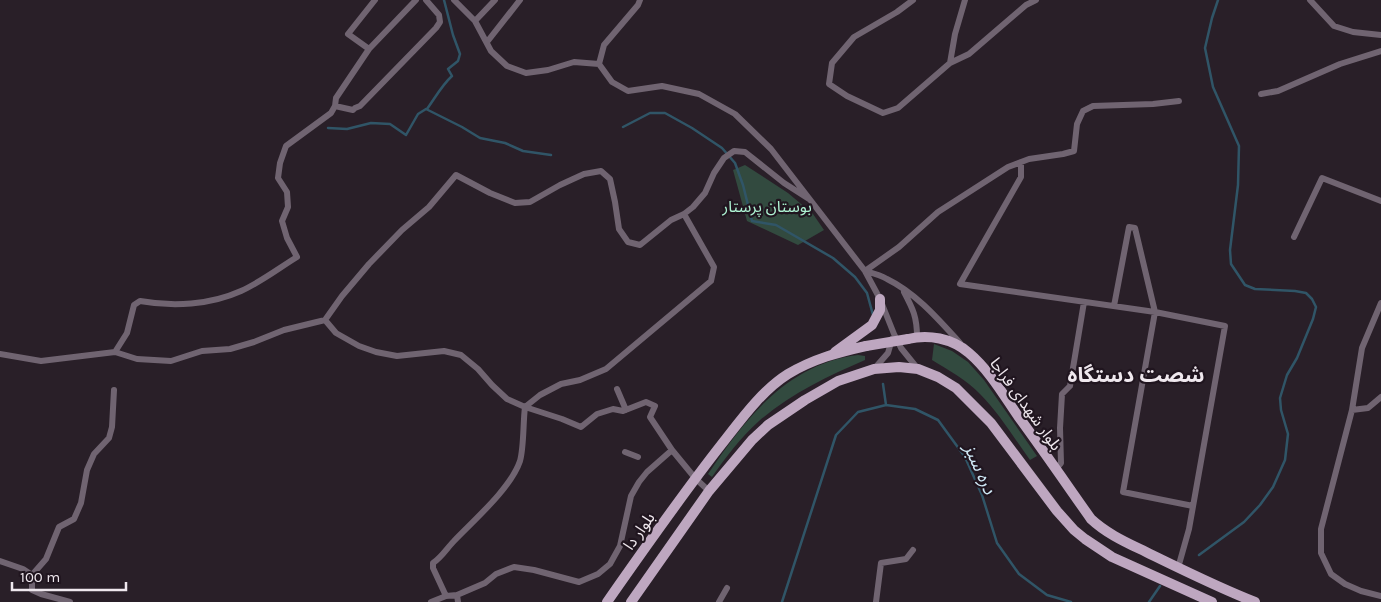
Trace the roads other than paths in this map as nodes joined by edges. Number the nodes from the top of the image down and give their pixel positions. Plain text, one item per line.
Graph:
1 (375, 0) edge
2 (416, 0) edge
3 (426, 0) edge
4 (454, 0) edge
5 (494, 0) edge
6 (520, 0) edge
7 (640, 0) edge
8 (913, 0) edge
9 (965, 0) edge
10 (1036, 0) edge
11 (1310, 0) edge
12 (1026, 3) edge
13 (475, 21) junction
14 (1381, 35) edge
15 (487, 42) junction
16 (369, 49) junction
17 (1381, 52) edge
18 (950, 63) junction
19 (598, 64) junction
20 (1261, 94) dead end
21 (1179, 101) dead end
22 (335, 106) junction
23 (1021, 162) junction
24 (809, 199) junction
25 (1381, 201) edge
26 (684, 214) junction
27 (1294, 237) dead end
28 (865, 271) junction
29 (902, 289) junction
30 (880, 299) junction
31 (1084, 302) junction
32 (1381, 303) edge
33 (1114, 306) junction
34 (1155, 312) junction
35 (325, 320) junction
36 (904, 337) junction
37 (115, 352) junction
38 (968, 352) junction
39 (0, 354) edge
40 (830, 355) junction
41 (874, 369) junction
42 (918, 369) junction
43 (617, 389) dead end
44 (114, 390) dead end
45 (1381, 397) edge
46 (525, 407) junction
47 (626, 410) junction
48 (1352, 410) junction
49 (672, 450) junction
50 (625, 452) dead end
51 (638, 457) dead end
52 (1056, 469) junction
53 (695, 478) junction
54 (709, 491) junction
55 (1193, 506) junction
56 (913, 550) dead end
57 (0, 561) edge
58 (1178, 568) junction
59 (32, 575) junction
60 (727, 588) dead end
61 (446, 596) junction
62 (1381, 596) edge
63 (458, 598) edge
64 (70, 602) edge
65 (431, 602) edge
66 (607, 602) edge
67 (631, 602) edge
68 (718, 602) edge
69 (876, 602) edge
70 (1212, 602) edge
71 (1255, 602) edge

1 - 16 street
2 - 16 street
3 - 22 street
4 - 13 street
5 - 13 street
6 - 15 street
7 - 19 street
8 - 18 street
9 - 18 street
10 - 12 street
11 - 14 street
12 - 18 street
13 - 15 street
15 - 19 street
16 - 22 street
17 - 20 street
19 - 24 street
21 - 23 street
22 - 37 street
23 - 28 street
23 - 31 street
24 - 26 street
24 - 28 street
25 - 27 street
26 - 35 street
26 - 46 street
28 - 29 street
28 - 30 street
29 - 36 street
29 - 38 street
30 - 36 street
30 - 40 main road
31 - 33 street
31 - 52 street
32 - 48 street
33 - 34 street
33 - 34 street
34 - 55 street
34 - 55 street
35 - 37 street
35 - 46 street
36 - 38 main road, بلوار شهدای فراجا
36 - 40 main road, بلوار شهدای فراجا, bridge
36 - 41 street
36 - 42 street
37 - 39 street
38 - 52 main road, بلوار شهدای فراجا
40 - 53 main road, بلوار شهدای فراجا
41 - 42 main road
41 - 54 main road
42 - 70 main road
43 - 47 street
44 - 59 street
45 - 48 street
46 - 47 street
46 - 61 street
47 - 49 street
48 - 62 street
49 - 53 street
49 - 63 street
50 - 51 street
52 - 58 main road, بلوار شهدای فراجا
53 - 54 street
53 - 66 main road, بلوار دا
54 - 67 main road
55 - 58 street
56 - 69 street
57 - 59 street
58 - 71 main road, بلوار شهدای فراجا
59 - 64 street
60 - 68 street
61 - 63 street
61 - 65 street

